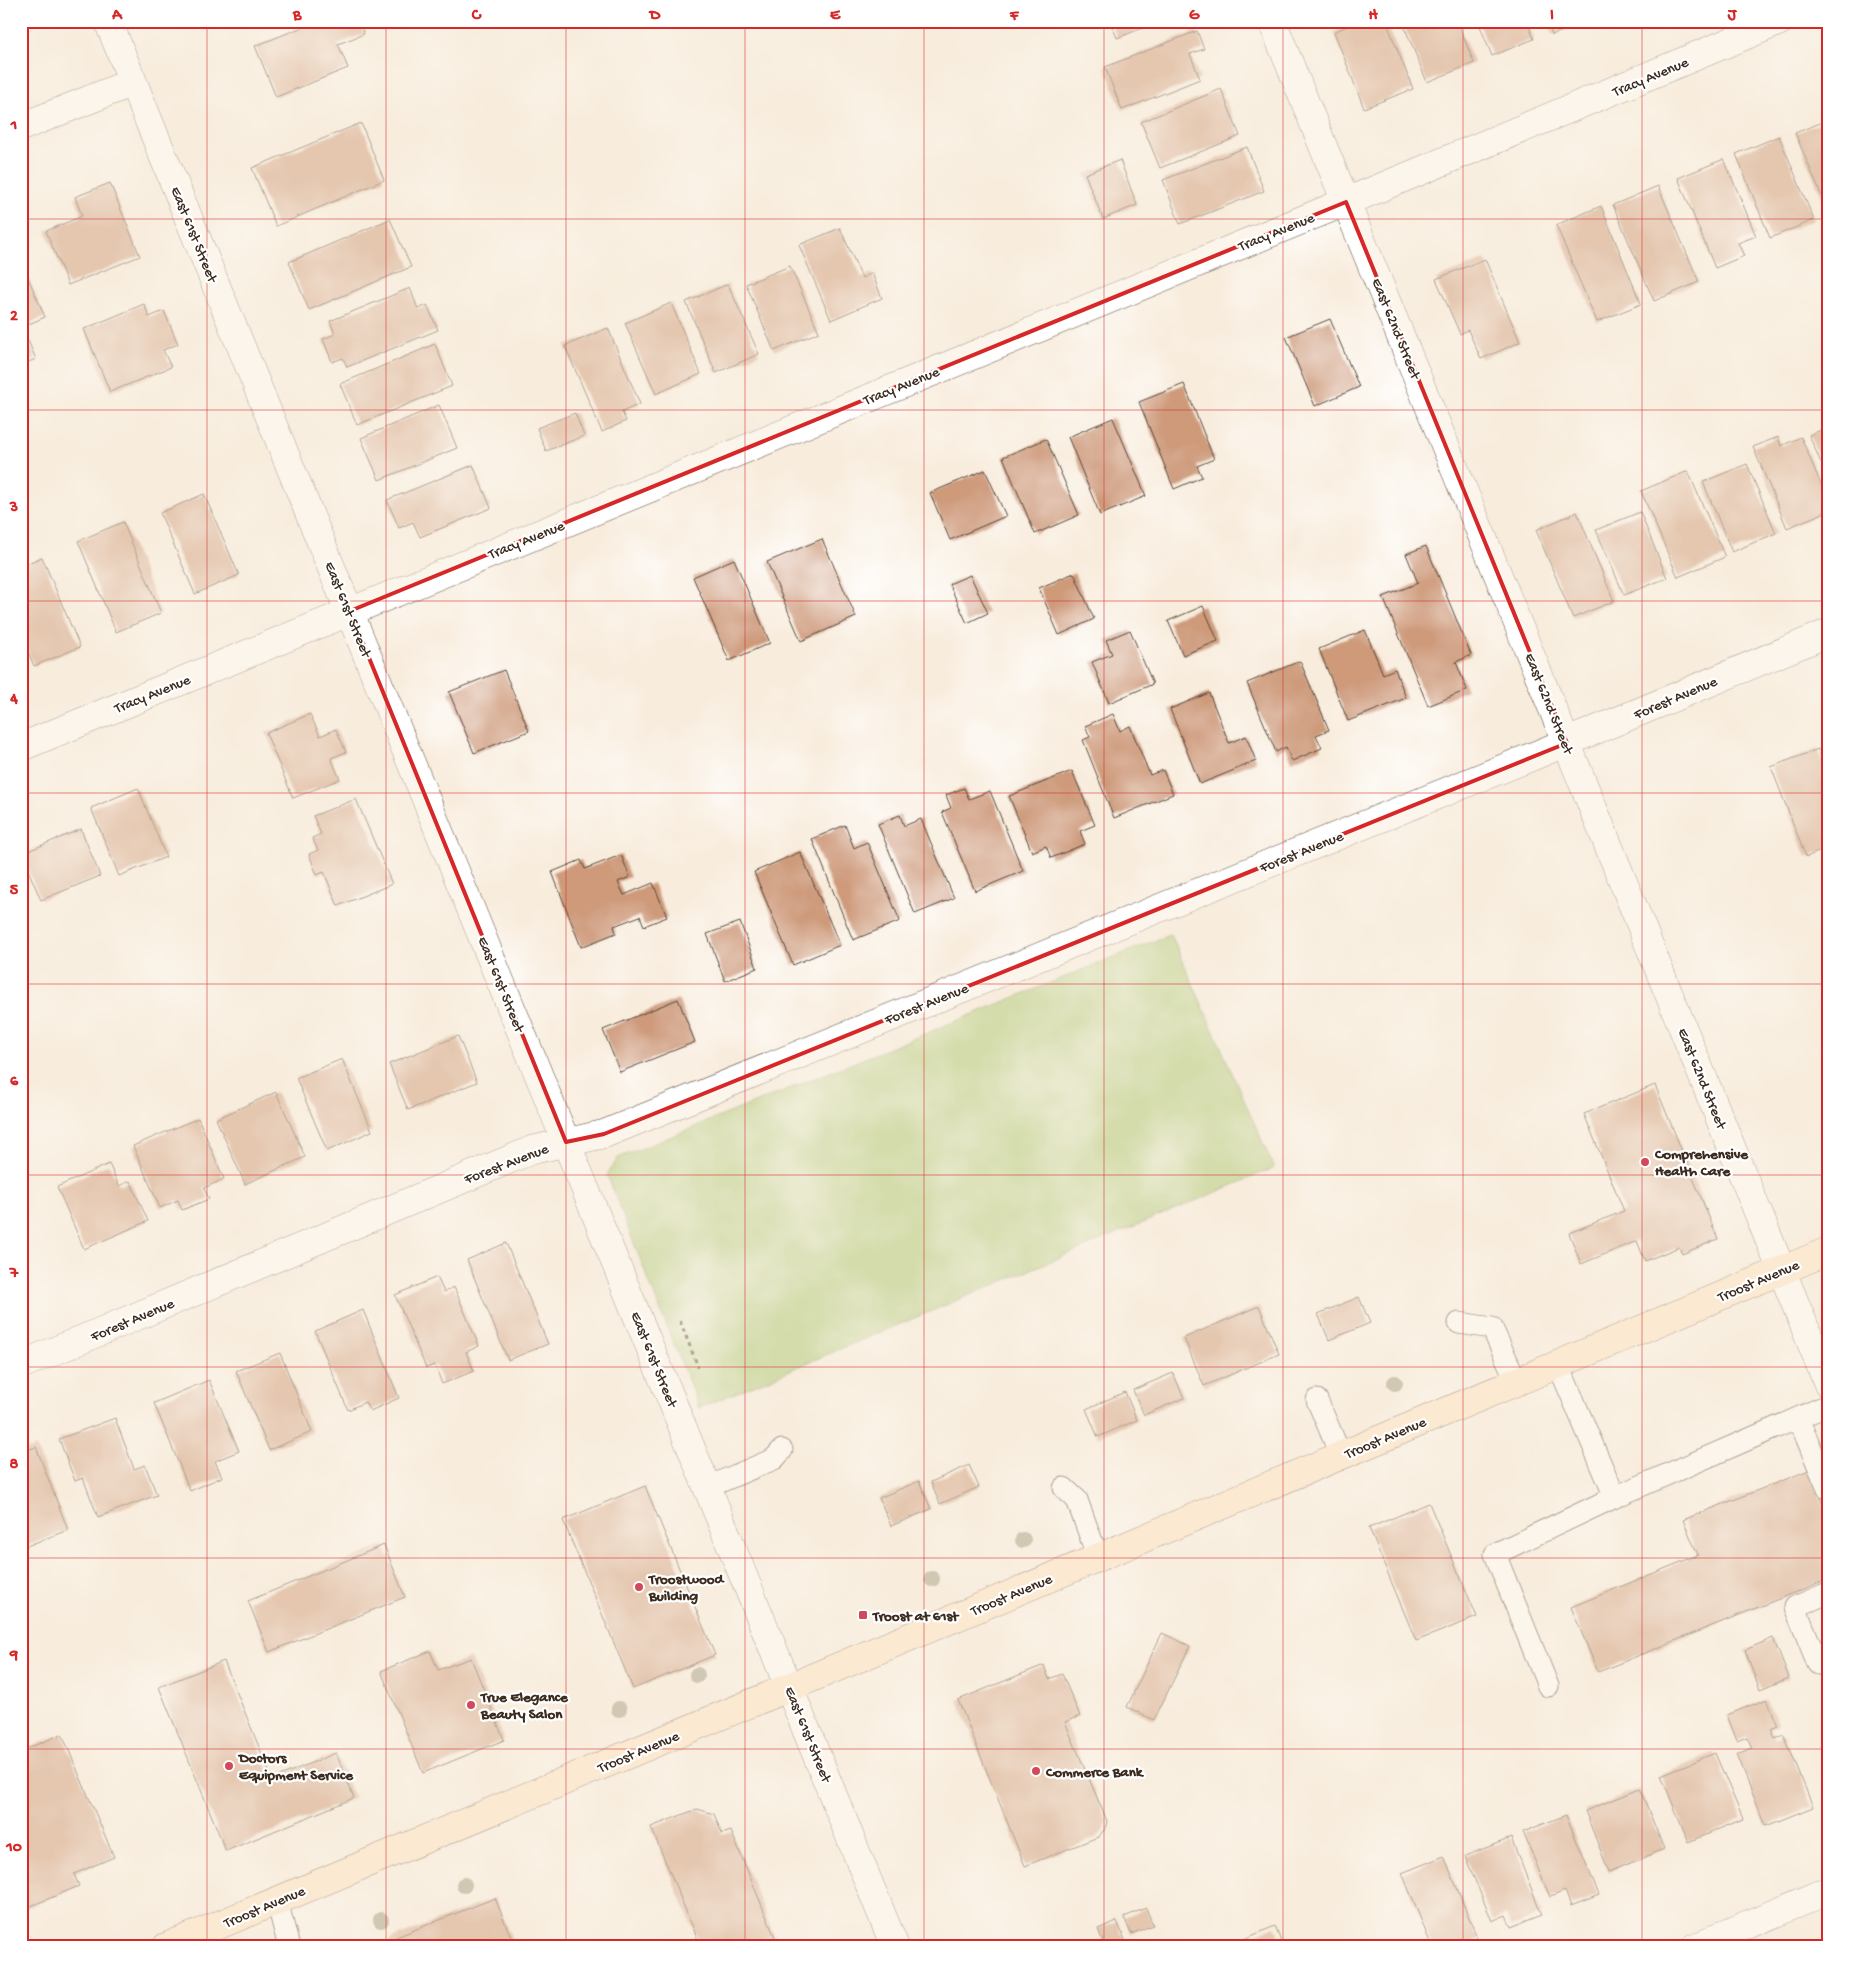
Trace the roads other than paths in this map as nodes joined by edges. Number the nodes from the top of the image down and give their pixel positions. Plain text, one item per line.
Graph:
1 (108, 21) edge
2 (1272, 21) edge
3 (1780, 21) edge
4 (132, 82) junction
5 (21, 127) edge
6 (1346, 202) junction
7 (350, 611) junction
8 (1828, 633) edge
9 (1567, 743) junction
10 (21, 747) edge
11 (566, 1142) junction
12 (1828, 1251) edge
13 (1781, 1270) junction
14 (1459, 1324) dead end
15 (1558, 1364) junction
16 (21, 1365) edge
17 (1517, 1382) junction
18 (1828, 1384) edge
19 (1317, 1400) dead end
20 (1828, 1405) edge
21 (1798, 1418) junction
22 (782, 1450) dead end
23 (1341, 1456) junction
24 (708, 1487) junction
25 (1064, 1488) dead end
26 (1828, 1489) edge
27 (1615, 1497) junction
28 (1098, 1558) junction
29 (1828, 1593) edge
30 (1818, 1664) dead end
31 (1548, 1686) dead end
32 (790, 1687) junction
33 (1828, 1891) edge
34 (277, 1901) junction
35 (166, 1947) edge
36 (289, 1947) edge
37 (895, 1947) edge
38 (1695, 1947) edge

1 - 4 street, East 61st Street
2 - 6 street, East 62nd Street
3 - 6 street, Tracy Avenue
4 - 5 street
4 - 7 street, East 61st Street
6 - 7 street, Tracy Avenue
6 - 9 street, East 62nd Street
7 - 10 street, Tracy Avenue
7 - 11 street, East 61st Street
8 - 9 street, Forest Avenue
9 - 11 street, Forest Avenue
9 - 13 street, East 62nd Street
11 - 16 street, Forest Avenue
11 - 24 street, East 61st Street
12 - 13 main road, Troost Avenue
13 - 15 main road, Troost Avenue
13 - 18 street, East 62nd Street
14 - 17 lane
15 - 17 main road, Troost Avenue
15 - 27 lane
17 - 23 main road, Troost Avenue
19 - 23 lane
20 - 21 lane
21 - 26 lane
21 - 27 lane
22 - 24 lane
23 - 28 main road, Troost Avenue
24 - 32 street, East 61st Street
25 - 28 lane
27 - 31 lane
28 - 32 main road, Troost Avenue
29 - 30 lane
32 - 34 main road, Troost Avenue
32 - 37 street, East 61st Street
33 - 38 street
34 - 35 main road, Troost Avenue
34 - 36 lane

